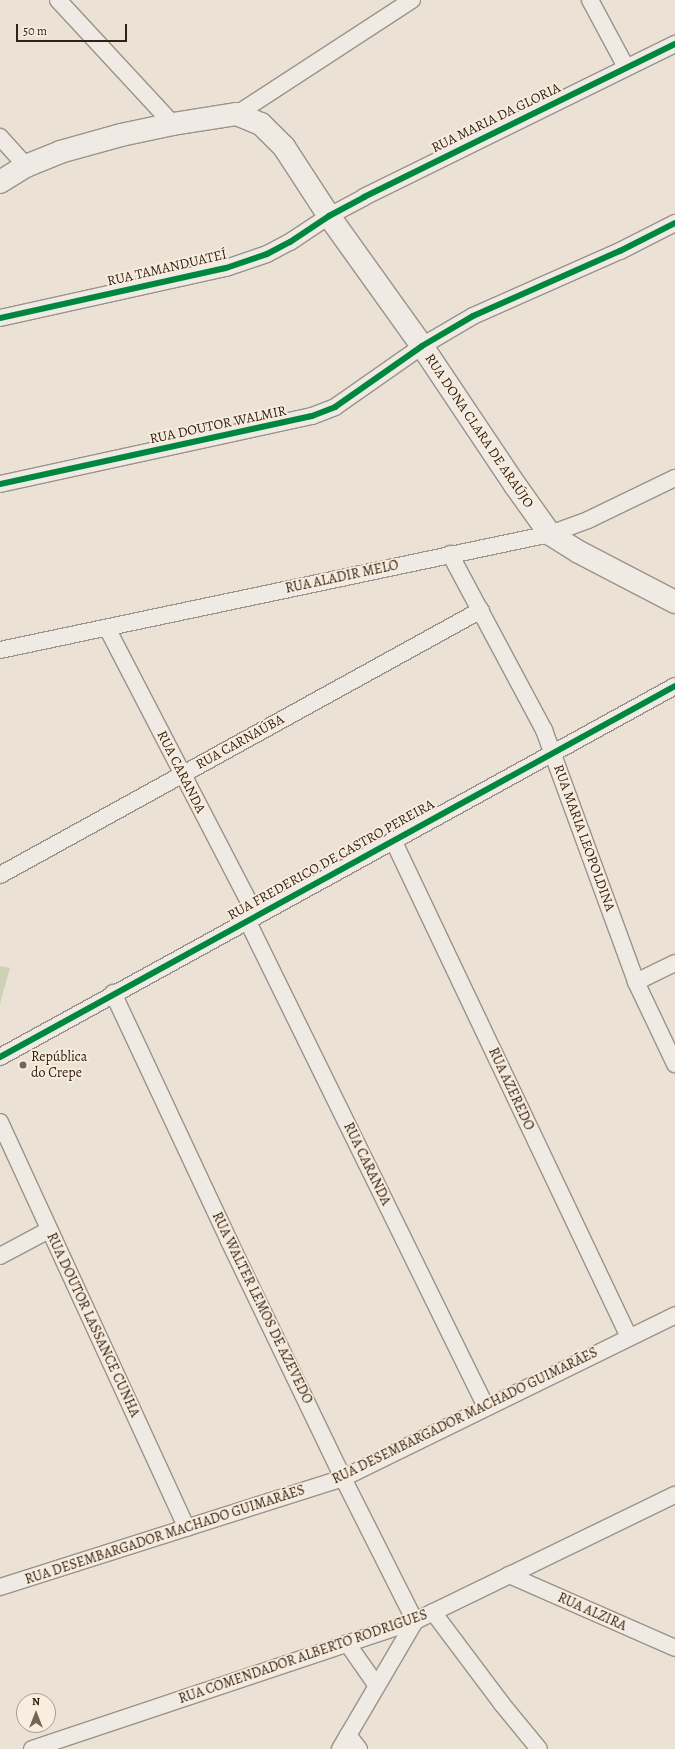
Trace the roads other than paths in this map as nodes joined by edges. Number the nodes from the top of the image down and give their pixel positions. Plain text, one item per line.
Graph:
1 (58, 0) edge
2 (412, 0) edge
3 (590, 0) edge
4 (675, 44) edge
5 (626, 68) junction
6 (237, 114) junction
7 (173, 124) junction
8 (0, 138) edge
9 (26, 166) junction
10 (0, 182) edge
11 (329, 216) junction
12 (675, 224) edge
13 (0, 318) edge
14 (422, 346) junction
15 (675, 478) edge
16 (0, 484) edge
17 (550, 534) junction
18 (450, 554) junction
19 (675, 602) edge
20 (481, 610) junction
21 (107, 628) junction
22 (0, 650) edge
23 (675, 686) edge
24 (553, 752) junction
25 (182, 774) junction
26 (393, 840) junction
27 (0, 875) edge
28 (252, 918) junction
29 (675, 963) edge
30 (636, 982) junction
31 (113, 993) junction
32 (0, 1057) edge
33 (675, 1064) edge
34 (0, 1122) edge
35 (49, 1230) junction
36 (0, 1256) edge
37 (675, 1315) edge
38 (629, 1337) junction
39 (486, 1407) junction
40 (343, 1478) junction
41 (675, 1495) edge
42 (187, 1528) junction
43 (509, 1575) junction
44 (0, 1587) edge
45 (433, 1612) junction
46 (415, 1621) junction
47 (347, 1643) junction
48 (675, 1648) edge
49 (377, 1686) junction
50 (344, 1742) edge
51 (32, 1749) edge
52 (360, 1749) edge
53 (539, 1749) edge

1 - 7 street
2 - 6 street
3 - 5 street
4 - 5 street, RUA MARIA DA GLORIA
5 - 11 street, RUA MARIA DA GLORIA
6 - 7 main road
6 - 11 main road, RUA DONA CLARA DE ARAÚJO
7 - 9 main road
8 - 9 street
9 - 10 main road
11 - 13 street, RUA TAMANDUATEÍ
11 - 14 main road, RUA DONA CLARA DE ARAÚJO
12 - 14 street, RUA DOUTOR WALMIR
14 - 16 street, RUA DOUTOR WALMIR
14 - 17 main road, RUA DONA CLARA DE ARAÚJO
15 - 17 street, RUA ALADIR MELO
17 - 18 street, RUA ALADIR MELO
17 - 19 main road, RUA DONA CLARA DE ARAÚJO
18 - 20 street, RUA MARIA LEOPOLDINA
18 - 21 street, RUA ALADIR MELO
20 - 24 street, RUA MARIA LEOPOLDINA
20 - 25 street, RUA CARNAÚBA
21 - 22 street, RUA ALADIR MELO
21 - 25 street, RUA CARANDA
23 - 24 street, RUA FREDERICO DE CASTRO PEREIRA
24 - 26 street, RUA FREDERICO DE CASTRO PEREIRA
24 - 30 street, RUA MARIA LEOPOLDINA
25 - 27 street, RUA CARNAÚBA
25 - 28 street, RUA CARANDA
26 - 28 street, RUA FREDERICO DE CASTRO PEREIRA
26 - 38 street, RUA AZEREDO
28 - 31 street, RUA FREDERICO DE CASTRO PEREIRA
28 - 39 street, RUA CARANDA
29 - 30 street
30 - 33 street, RUA MARIA LEOPOLDINA
31 - 32 street, RUA FREDERICO DE CASTRO PEREIRA
31 - 40 street, RUA WALTER LEMOS DE AZEVEDO
34 - 35 street, RUA DOUTOR LASSANCE CUNHA
35 - 36 street
35 - 42 street, RUA DOUTOR LASSANCE CUNHA
37 - 38 street, RUA DESEMBARGADOR MACHADO GUIMARÃES
38 - 39 street, RUA DESEMBARGADOR MACHADO GUIMARÃES
39 - 40 street, RUA DESEMBARGADOR MACHADO GUIMARÃES
40 - 42 street, RUA DESEMBARGADOR MACHADO GUIMARÃES
40 - 46 street, RUA WALTER LEMOS DE AZEVEDO
41 - 43 street, RUA COMENDADOR ALBERTO RODRIGUES
42 - 44 street, RUA DESEMBARGADOR MACHADO GUIMARÃES
43 - 45 street, RUA COMENDADOR ALBERTO RODRIGUES
43 - 48 street, RUA ALZIRA
45 - 46 street, RUA COMENDADOR ALBERTO RODRIGUES
45 - 53 street
46 - 47 street, RUA COMENDADOR ALBERTO RODRIGUES
46 - 49 street
47 - 49 street
47 - 51 street, RUA COMENDADOR ALBERTO RODRIGUES
49 - 50 street
50 - 52 street

